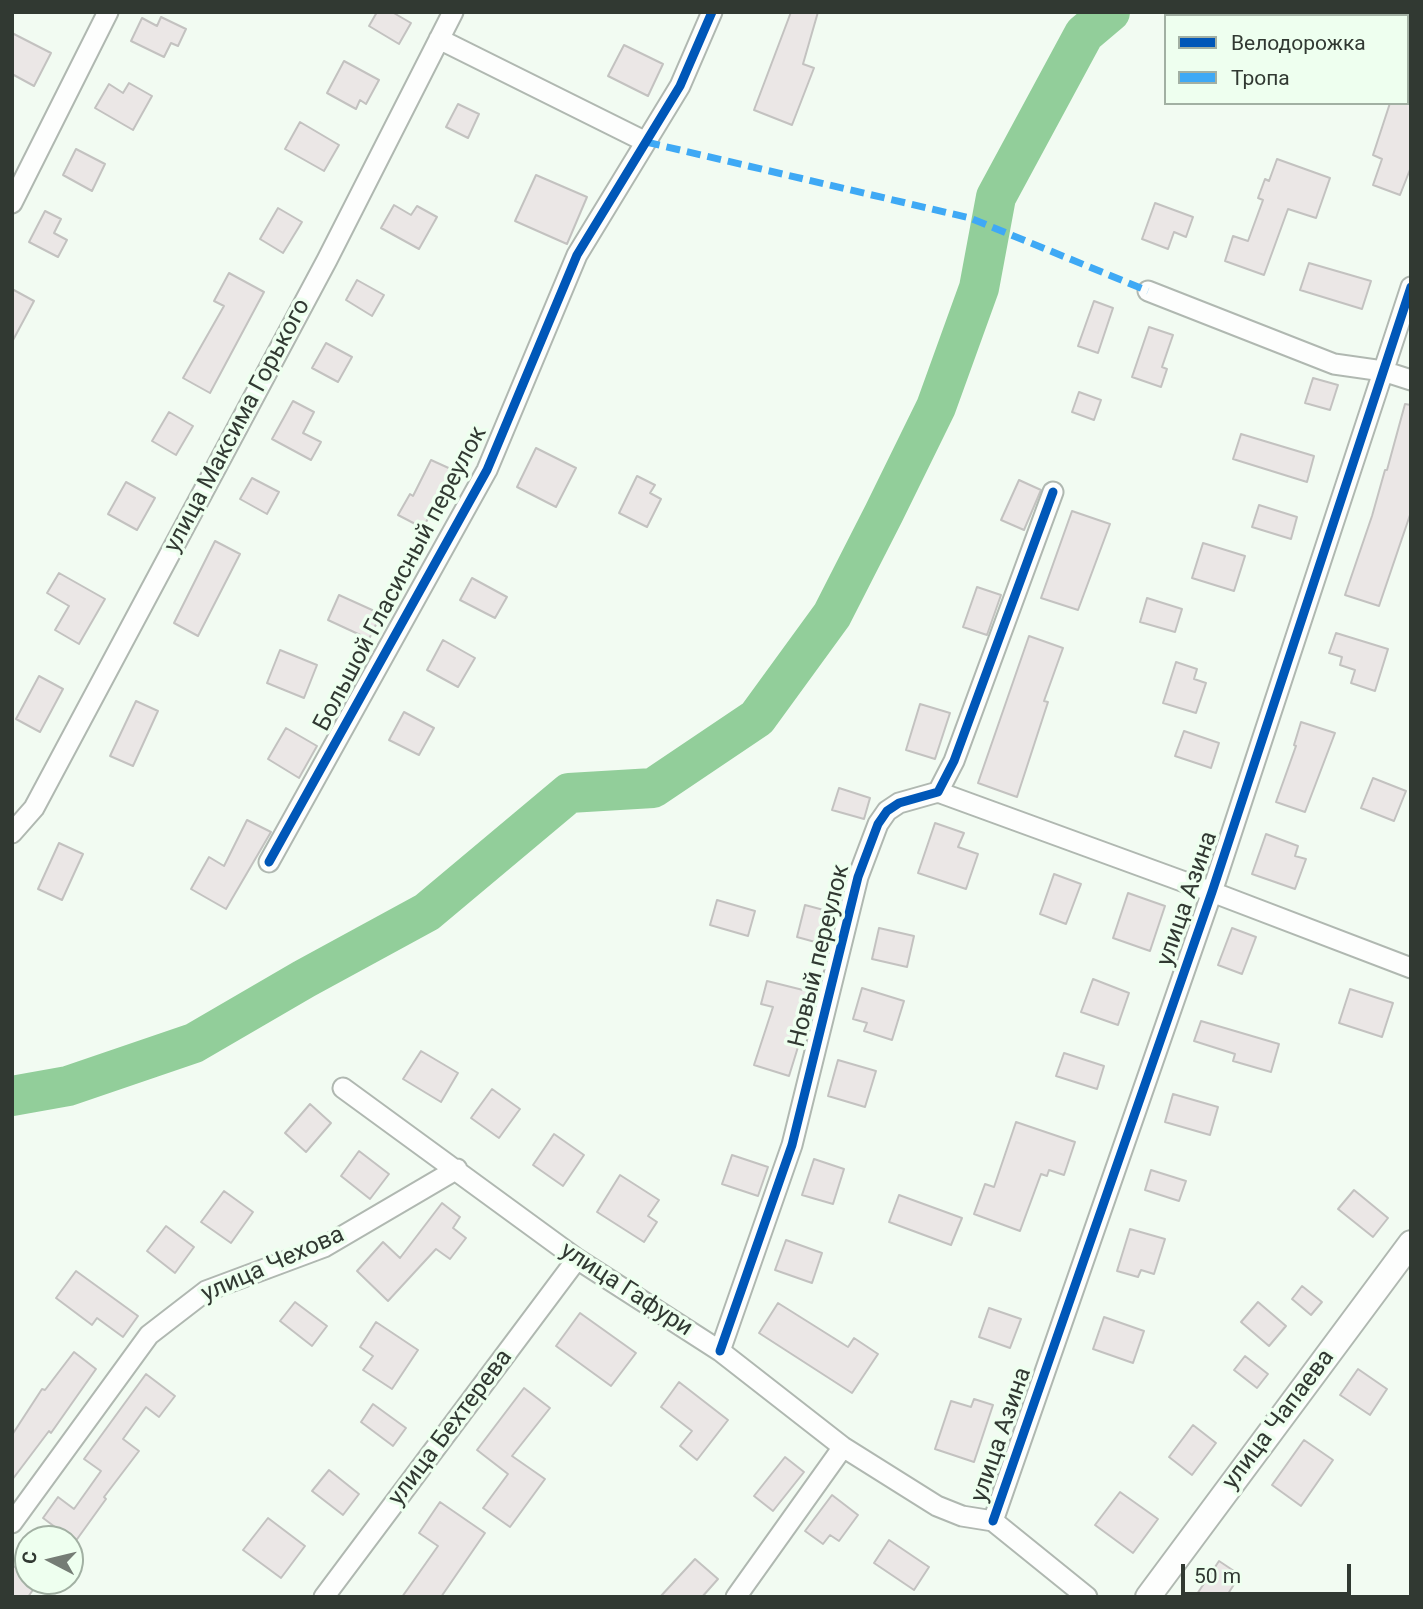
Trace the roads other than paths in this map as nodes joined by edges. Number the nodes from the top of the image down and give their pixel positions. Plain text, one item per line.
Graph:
1 (108, 12) edge
2 (712, 12) edge
3 (448, 14) edge
4 (439, 39) junction
5 (646, 142) junction
6 (12, 203) edge
7 (1411, 287) edge
8 (1148, 291) dead end
9 (1383, 371) junction
10 (1411, 380) edge
11 (1053, 492) dead end
12 (938, 792) junction
13 (12, 833) edge
14 (269, 863) dead end
15 (1212, 892) junction
16 (1411, 968) edge
17 (343, 1088) dead end
18 (457, 1169) junction
19 (1411, 1243) edge
20 (577, 1259) junction
21 (720, 1351) junction
22 (843, 1447) junction
23 (993, 1521) junction
24 (12, 1523) edge
25 (324, 1597) edge
26 (736, 1597) edge
27 (1087, 1597) edge
28 (1148, 1597) edge

1 - 6 street
2 - 5 street, Большой Гласисный переулок
3 - 4 street, улица Максима Горького
4 - 5 street
4 - 13 street, улица Максима Горького
5 - 14 street, Большой Гласисный переулок
7 - 9 street, улица Азина
8 - 9 street
9 - 10 street
9 - 15 street, улица Азина
11 - 12 street
12 - 15 street
12 - 21 street, Новый переулок
15 - 16 street
15 - 23 street, улица Азина
17 - 18 street, улица Гафури
18 - 20 street, улица Гафури
18 - 24 street, улица Чехова
19 - 28 street, улица Чапаева
20 - 21 street, улица Гафури
20 - 25 street, улица Бехтерева
21 - 22 street, улица Гафури
22 - 23 street, улица Гафури
22 - 26 street
23 - 27 street, улица Гафури

